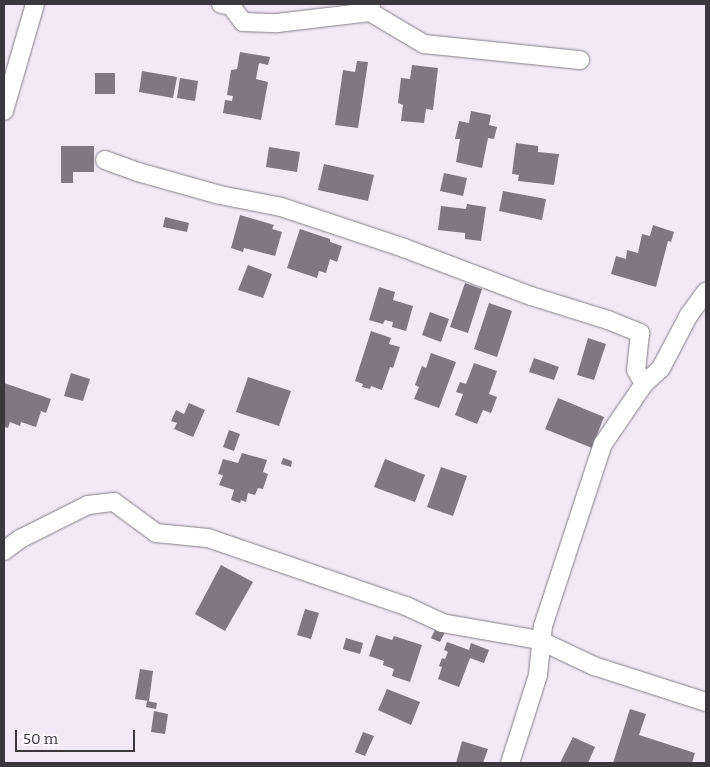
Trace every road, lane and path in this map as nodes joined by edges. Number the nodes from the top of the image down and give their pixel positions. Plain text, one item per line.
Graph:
1 (35, 4) edge
2 (221, 4) edge
3 (371, 8) edge
4 (580, 60) dead end
5 (4, 111) edge
6 (106, 160) dead end
7 (706, 292) edge
8 (644, 384) junction
9 (4, 550) edge
10 (542, 641) junction
11 (706, 702) edge
12 (510, 763) edge

1 - 5 street
2 - 3 street
3 - 4 street
6 - 8 street
7 - 8 street
8 - 10 street
9 - 10 street
10 - 11 street
10 - 12 street

